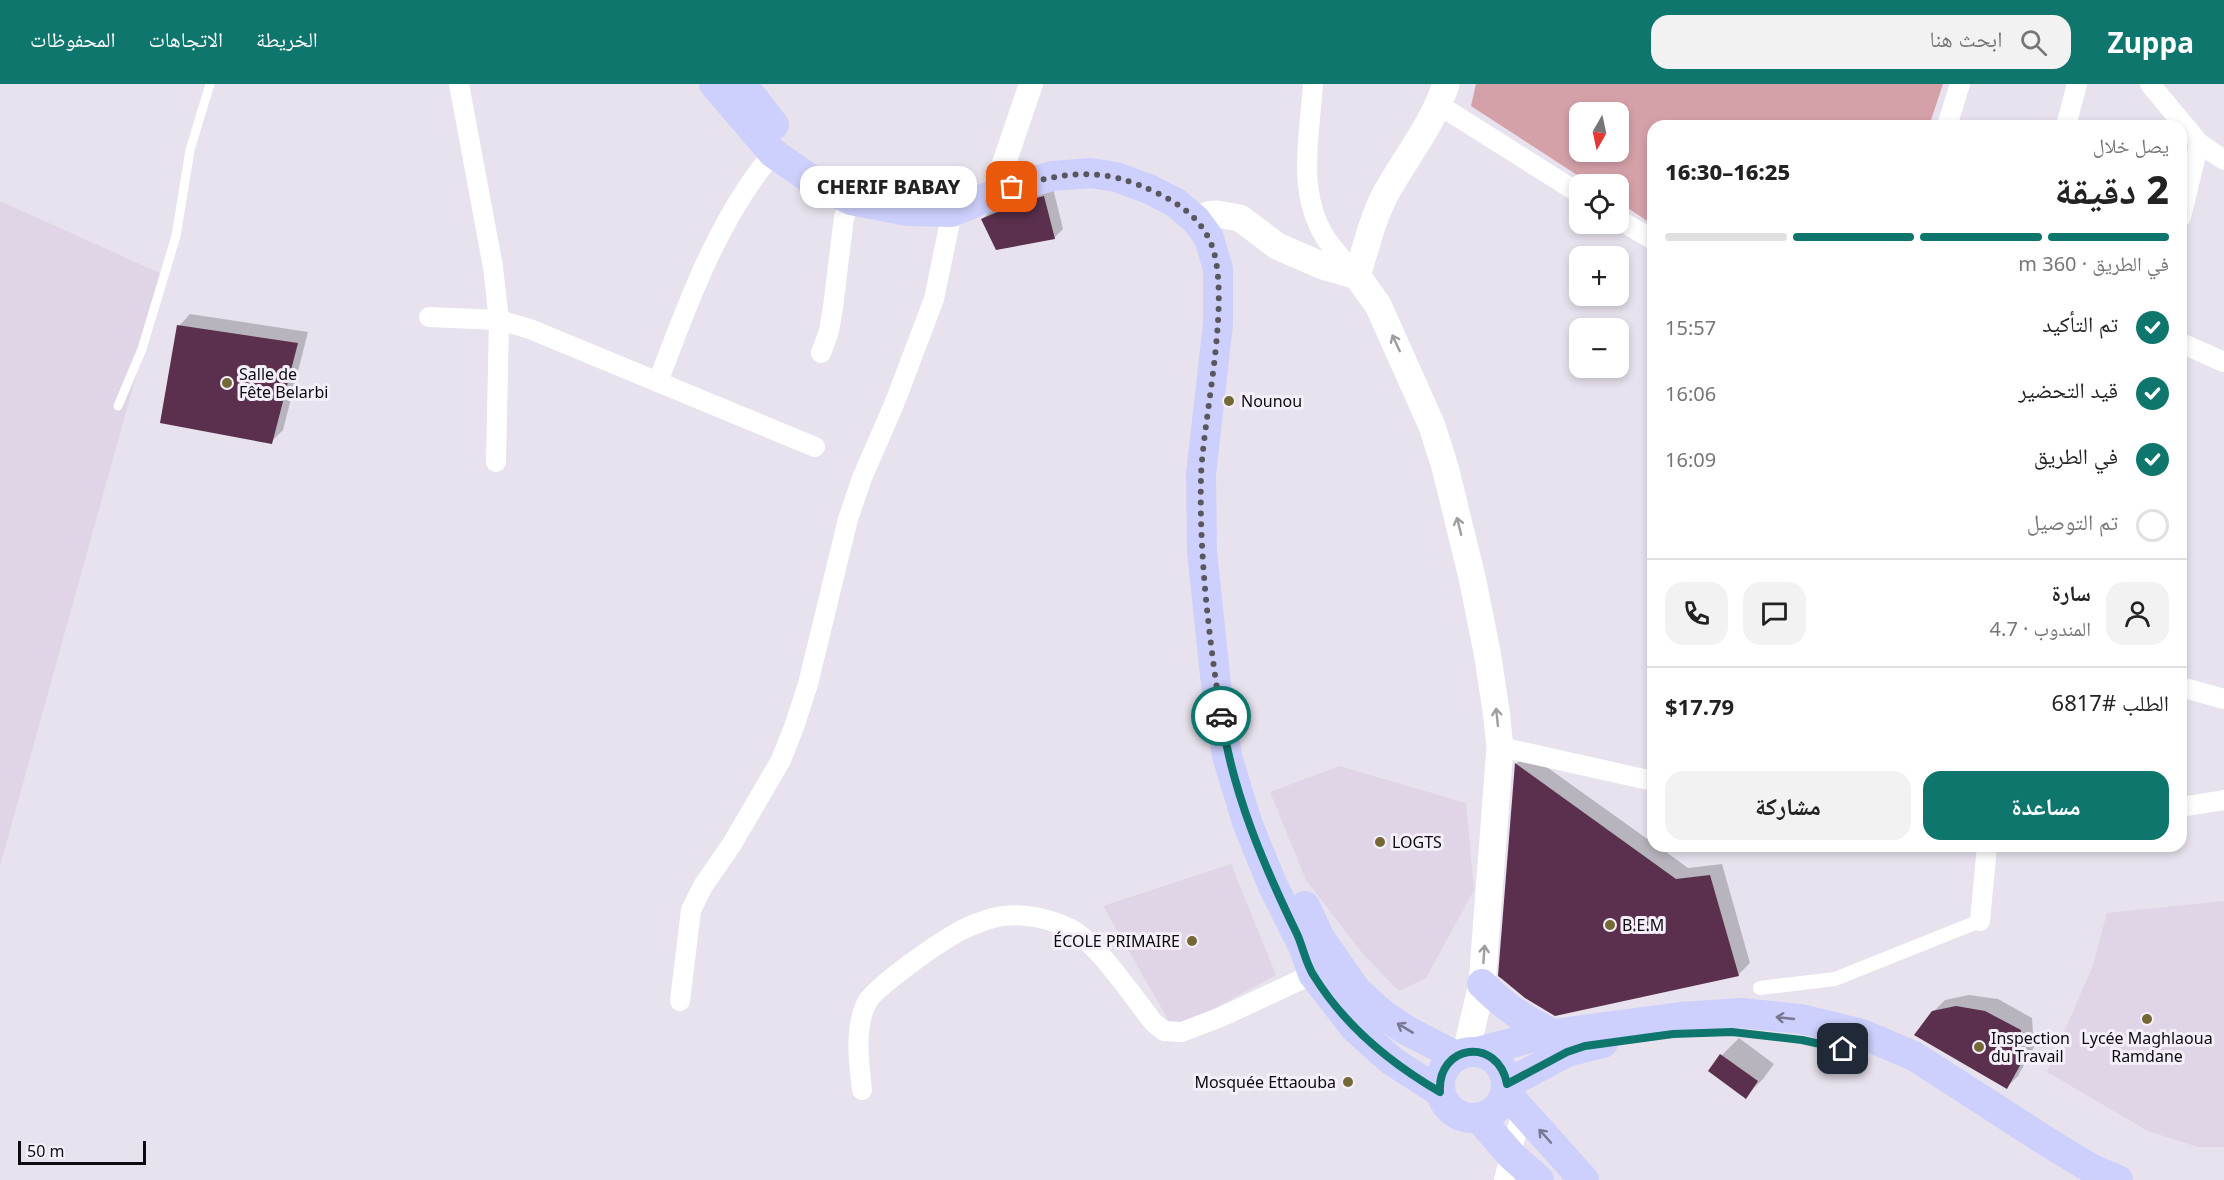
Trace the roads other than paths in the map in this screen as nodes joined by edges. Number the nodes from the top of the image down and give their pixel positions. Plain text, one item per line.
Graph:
1 (210, 84) edge
2 (459, 84) edge
3 (714, 84) edge
4 (742, 84) edge
5 (1031, 84) edge
6 (1313, 84) edge
7 (1960, 84) edge
8 (2077, 84) edge
9 (2150, 84) edge
10 (1442, 95) edge
11 (1949, 120) edge
12 (2068, 120) edge
13 (2180, 120) edge
14 (2187, 129) edge
15 (2199, 143) junction
16 (773, 153) junction
17 (2224, 160) edge
18 (999, 178) junction
19 (1569, 186) edge
20 (2187, 192) edge
21 (851, 200) junction
22 (952, 213) junction
23 (1208, 215) junction
24 (1629, 226) edge
25 (1647, 236) edge
26 (1357, 276) junction
27 (429, 318) dead end
28 (499, 320) junction
29 (2187, 347) edge
30 (821, 353) dead end
31 (2224, 362) edge
32 (658, 382) junction
33 (118, 406) dead end
34 (815, 447) dead end
35 (496, 462) dead end
36 (2187, 689) edge
37 (2224, 699) edge
38 (1500, 747) junction
39 (1647, 779) edge
40 (2224, 800) edge
41 (2187, 806) edge
42 (1986, 852) edge
43 (1980, 921) joint
44 (1323, 965) junction
45 (1482, 984) junction
46 (1760, 988) dead end
47 (680, 1000) dead end
48 (1553, 1034) junction
49 (1466, 1053) junction
50 (862, 1090) dead end
51 (1440, 1092) junction
52 (1512, 1096) junction
53 (1479, 1119) junction
54 (1507, 1167) edge
55 (1539, 1180) edge
56 (1584, 1180) edge
57 (2077, 1180) edge
58 (2118, 1180) edge

1 - 33 lane
2 - 28 street
3 - 16 main road
4 - 18 main road
5 - 18 street
6 - 26 street
7 - 11 street
8 - 12 street
9 - 13 street
10 - 19 street
10 - 26 main road
14 - 15 street
15 - 17 street
15 - 20 street
16 - 21 main road
16 - 32 street
18 - 23 main road
21 - 22 main road
21 - 30 street
22 - 44 main road
22 - 47 street
23 - 26 main road
23 - 44 main road
24 - 25 street
38 -> 26 main road
27 - 28 street
28 - 32 street
28 - 35 street
29 - 31 street
32 - 34 street
36 - 37 street
38 - 39 street
45 -> 38 main road
40 - 41 street
42 - 43 street
43 - 46 street
49 -> 44 main road
44 - 50 street
44 - 51 main road
45 - 48 main road
45 - 49 main road
48 - 49 main road
58 -> 48 main road
49 - 51 main road
49 - 52 main road
51 - 53 main road
52 - 53 main road
52 - 54 street
56 -> 52 main road
52 - 57 main road
53 - 54 main road
54 - 55 main road

